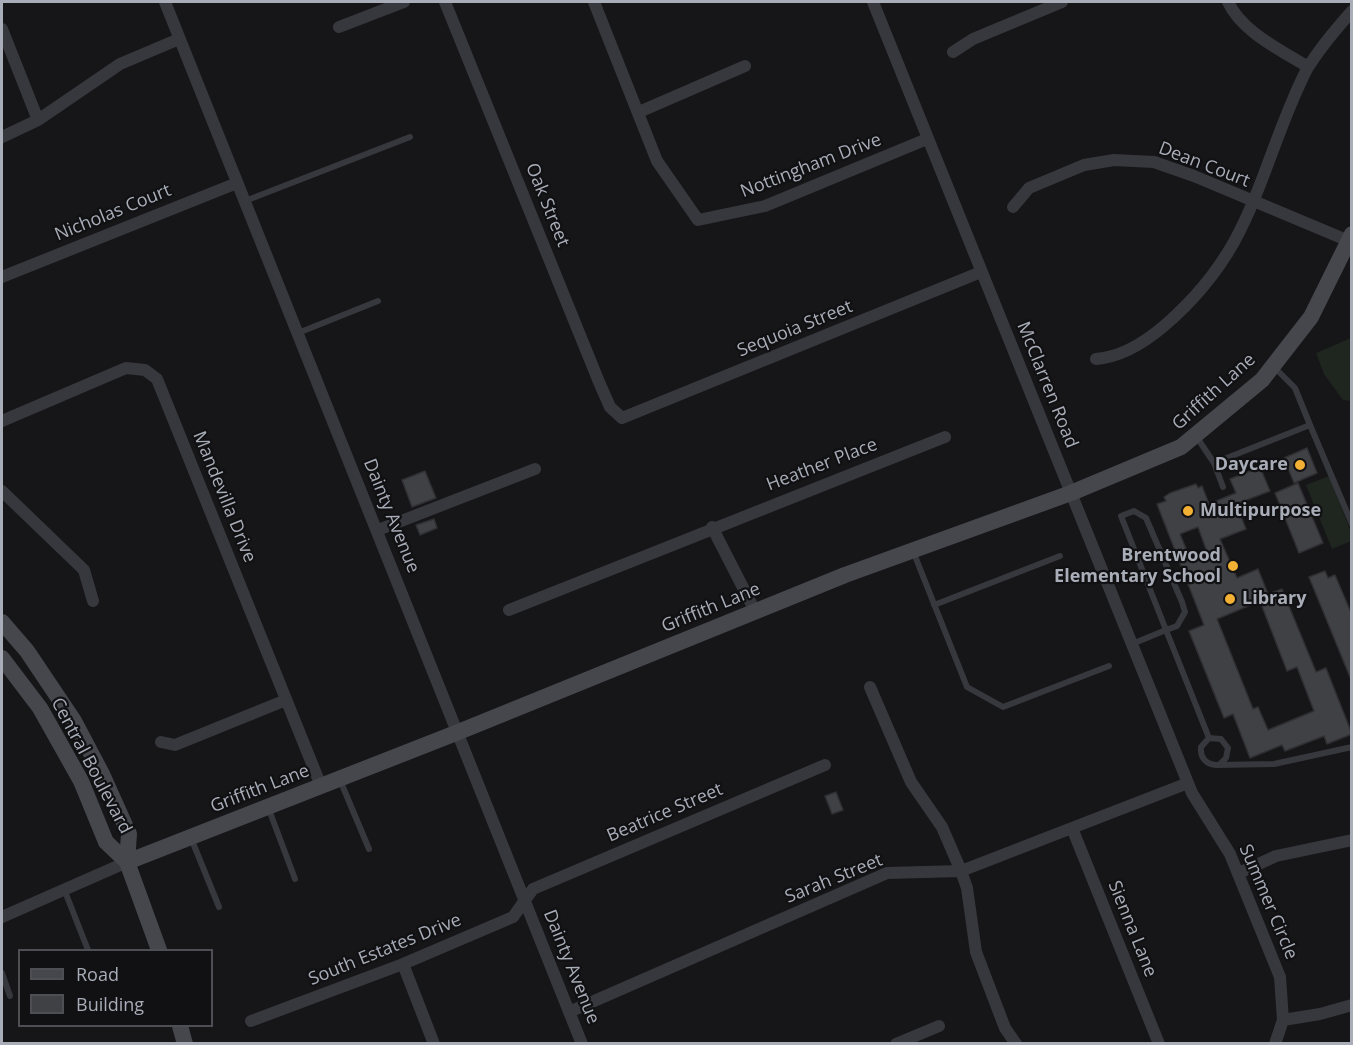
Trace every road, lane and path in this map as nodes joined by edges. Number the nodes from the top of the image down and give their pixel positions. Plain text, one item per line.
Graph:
1 (165, 2) edge
2 (404, 2) edge
3 (445, 2) edge
4 (594, 2) edge
5 (873, 2) edge
6 (1062, 2) edge
7 (1228, 2) edge
8 (1352, 11) edge
9 (339, 27) dead end
10 (2, 29) edge
11 (179, 39) junction
12 (952, 52) dead end
13 (745, 66) dead end
14 (1308, 68) junction
15 (639, 111) junction
16 (38, 120) junction
17 (2, 137) edge
18 (410, 137) dead end
19 (927, 139) junction
20 (237, 183) junction
21 (245, 201) junction
22 (1252, 202) junction
23 (1013, 207) dead end
24 (1350, 238) edge
25 (981, 272) junction
26 (2, 277) edge
27 (378, 301) dead end
28 (298, 333) junction
29 (1096, 359) dead end
30 (1273, 366) junction
31 (622, 418) joint
32 (2, 421) edge
33 (1310, 425) junction
34 (1196, 436) junction
35 (945, 437) dead end
36 (1214, 463) junction
37 (535, 469) dead end
38 (1223, 487) dead end
39 (2, 491) edge
40 (1071, 493) junction
41 (1352, 524) edge
42 (712, 527) junction
43 (378, 530) junction
44 (913, 550) junction
45 (1060, 556) dead end
46 (93, 601) dead end
47 (934, 605) junction
48 (509, 610) dead end
49 (755, 611) junction
50 (2, 622) edge
51 (1166, 630) junction
52 (1132, 644) junction
53 (2, 658) edge
54 (1108, 666) dead end
55 (870, 687) dead end
56 (286, 700) junction
57 (456, 733) junction
58 (1209, 738) junction
59 (161, 742) dead end
60 (1352, 747) edge
61 (1220, 764) junction
62 (825, 765) dead end
63 (340, 778) junction
64 (1188, 783) junction
65 (321, 786) junction
66 (268, 807) junction
67 (1072, 828) junction
68 (190, 837) junction
69 (1352, 840) edge
70 (369, 849) dead end
71 (127, 862) junction
72 (961, 871) junction
73 (1239, 873) junction
74 (295, 879) dead end
75 (64, 887) junction
76 (525, 902) junction
77 (219, 907) dead end
78 (2, 917) edge
79 (87, 949) edge
80 (158, 949) edge
81 (403, 964) junction
82 (2, 973) edge
83 (10, 996) dead end
84 (1352, 1005) edge
85 (569, 1012) junction
86 (1283, 1020) junction
87 (251, 1021) dead end
88 (939, 1026) dead end
89 (180, 1027) edge
90 (184, 1043) edge
91 (434, 1044) edge
92 (582, 1044) edge
93 (896, 1044) edge
94 (1016, 1044) edge
95 (1159, 1044) edge
96 (1275, 1044) edge

1 - 11 street, Dainty Avenue
2 - 9 street
3 - 31 street, Oak Street
4 - 15 street, Nottingham Drive
5 - 19 street, McClarren Road
6 - 12 street
7 - 14 street
8 - 14 street
10 - 16 street
11 - 16 street
11 - 20 street, Dainty Avenue
13 - 15 street
14 - 22 street
15 - 19 street, Nottingham Drive
16 - 17 street
18 - 21 lane
19 - 25 street, McClarren Road
20 - 21 street, Dainty Avenue
20 - 26 street, Nicholas Court
21 - 28 street, Dainty Avenue
22 - 23 street, Dean Court
22 - 24 street, Dean Court
22 - 29 street
24 - 30 street, Griffith Lane
25 - 31 street, Sequoia Street
25 - 40 street, McClarren Road
27 - 28 lane
28 - 43 street, Dainty Avenue
30 - 33 lane
30 - 34 street, Griffith Lane
32 - 56 street, Mandevilla Drive
33 - 36 lane
33 - 41 lane
34 - 36 lane
34 - 40 street, Griffith Lane
35 - 42 street, Heather Place
36 - 38 lane
37 - 43 street
39 - 46 street
40 - 44 street, Griffith Lane
40 - 52 street, McClarren Road
42 - 48 street, Heather Place
42 - 49 street
43 - 57 street, Dainty Avenue
44 - 47 lane
44 - 49 street, Griffith Lane
45 - 47 lane
47 - 54 lane
49 - 57 street, Griffith Lane
50 - 71 street, Central Boulevard
51 - 51 lane
51 - 52 lane
51 - 58 lane
52 - 64 street, McClarren Road
53 - 71 street, Central Boulevard
55 - 72 street
56 - 59 street
56 - 65 street, Mandevilla Drive
57 - 63 street, Griffith Lane
57 - 76 street, Dainty Avenue
58 - 61 lane
58 - 61 lane
60 - 61 lane
62 - 76 street, Beatrice Street
63 - 65 street, Griffith Lane
63 - 70 lane
64 - 67 street, Sarah Street
64 - 73 street, Summer Circle
65 - 66 street, Griffith Lane
66 - 68 street, Griffith Lane
66 - 74 lane
67 - 72 street, Sarah Street
67 - 95 street, Sienna Lane
68 - 71 street, Griffith Lane
68 - 77 lane
69 - 73 street
71 - 75 street, Griffith Lane
71 - 80 street, Central Boulevard
72 - 85 street, Sarah Street
72 - 94 street
73 - 86 street, Summer Circle
75 - 78 street, Griffith Lane
75 - 79 lane
76 - 81 street, South Estates Drive
76 - 85 street, Dainty Avenue
81 - 87 street, South Estates Drive
81 - 91 street
82 - 83 lane
84 - 86 street
85 - 92 street, Dainty Avenue
86 - 96 street, Summer Circle
88 - 93 street
89 - 90 street

